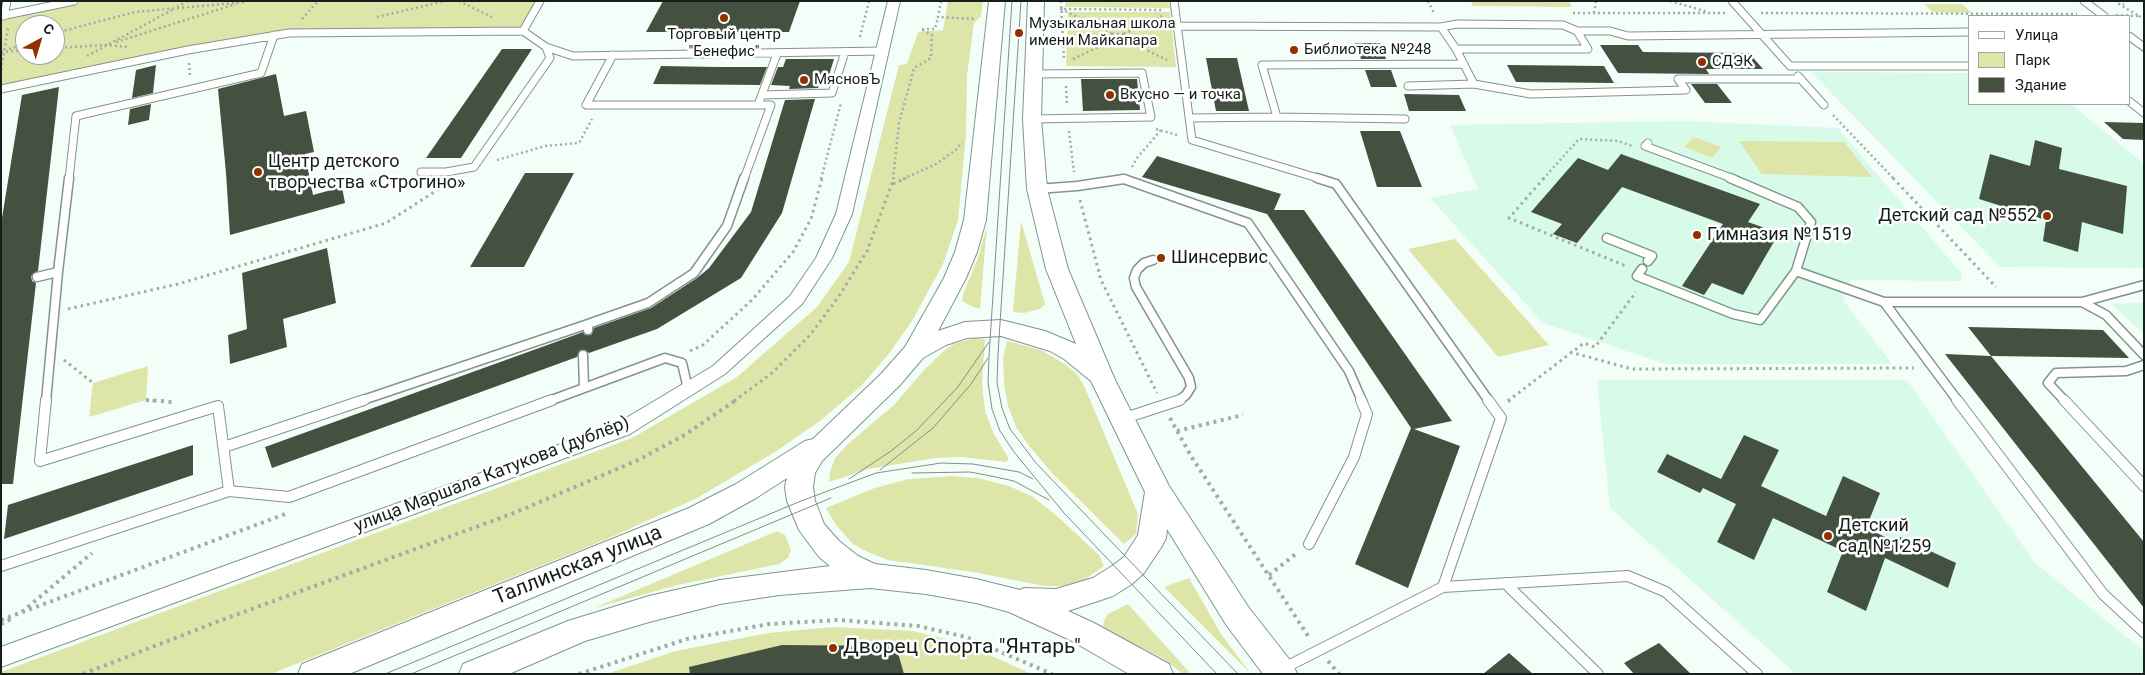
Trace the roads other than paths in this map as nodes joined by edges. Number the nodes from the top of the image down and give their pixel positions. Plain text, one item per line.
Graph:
1 (7, 1) edge
2 (74, 1) edge
3 (540, 1) edge
4 (894, 1) edge
5 (997, 1) edge
6 (1036, 1) edge
7 (1732, 1) edge
8 (2084, 1) edge
9 (1175, 6) edge
10 (2103, 15) edge
11 (3, 16) edge
12 (1177, 26) junction
13 (1441, 27) junction
14 (524, 31) junction
15 (1577, 31) junction
16 (1968, 32) edge
17 (1761, 34) junction
18 (274, 35) junction
19 (2130, 37) edge
20 (546, 47) junction
21 (2144, 47) edge
22 (1456, 49) junction
23 (845, 52) junction
24 (882, 52) junction
25 (777, 54) junction
26 (613, 55) junction
27 (1464, 64) junction
28 (1790, 66) junction
29 (1968, 66) edge
30 (1034, 74) junction
31 (1801, 79) junction
32 (1474, 84) junction
33 (1408, 86) dead end
34 (1, 89) edge
35 (762, 94) junction
36 (2130, 102) edge
37 (1824, 104) road end
38 (758, 105) junction
39 (2144, 113) edge
40 (1277, 117) junction
41 (1189, 118) junction
42 (1032, 119) junction
43 (1406, 120) dead end
44 (1648, 143) dead end
45 (421, 172) dead end
46 (1037, 189) junction
47 (1607, 238) dead end
48 (1154, 260) dead end
49 (1648, 261) dead end
50 (1796, 271) junction
51 (58, 272) junction
52 (1642, 273) road end
53 (37, 277) dead end
54 (2144, 285) edge
55 (1884, 302) junction
56 (2082, 302) junction
57 (914, 352) junction
58 (583, 355) dead end
59 (2144, 355) edge
60 (2144, 365) edge
61 (1103, 380) junction
62 (584, 388) junction
63 (688, 389) junction
64 (1122, 419) junction
65 (831, 435) junction
66 (224, 447) junction
67 (2144, 486) edge
68 (229, 491) junction
69 (1159, 492) junction
70 (1309, 544) road end
71 (1, 566) edge
72 (871, 576) junction
73 (1505, 583) junction
74 (1443, 587) junction
75 (1015, 601) junction
76 (2144, 632) edge
77 (1, 657) edge
78 (1281, 672) edge
79 (313, 674) edge
80 (474, 674) edge
81 (1158, 674) edge
82 (1598, 674) edge
83 (1757, 674) edge

1 - 11 lane
2 - 11 lane
3 - 14 lane
4 - 24 street, улица Маршала Катукова (дублёр)
5 - 57 main road
6 - 30 main road
7 - 17 lane
8 - 10 lane
9 - 12 lane
12 - 13 lane
12 - 41 lane
13 - 15 lane
13 - 22 lane
14 - 18 lane
14 - 20 lane
15 - 17 lane
15 - 22 lane
16 - 17 lane
17 - 28 lane
18 - 34 lane
18 - 51 lane
19 - 21 lane
20 - 26 lane
20 - 45 lane
22 - 27 lane
23 - 24 lane
23 - 25 lane
23 - 35 lane
24 - 63 street, улица Маршала Катукова (дублёр)
25 - 26 lane
25 - 35 lane
26 - 38 lane
27 - 32 lane
27 - 40 lane
28 - 29 lane
28 - 31 lane
30 - 42 main road
30 - 42 lane
31 - 32 lane
31 - 37 lane
32 - 33 lane
35 - 38 lane
36 - 39 lane
38 - 66 lane
40 - 41 lane
40 - 43 lane
41 - 74 lane
42 - 46 main road
44 - 50 lane
46 - 61 main road
46 - 70 lane
47 - 49 lane
48 - 64 lane
50 - 52 lane
50 - 55 lane
51 - 53 lane
51 - 66 lane
54 - 56 lane
55 - 56 lane
55 - 76 lane
56 - 59 lane
57 - 61 main road
57 - 65 main road
58 - 62 lane
60 - 67 lane
61 - 64 main road
62 - 63 lane
62 - 68 lane
63 - 77 street, улица Маршала Катукова (дублёр)
64 - 69 main road
65 - 72 main road
65 - 79 main road, Таллинская улица
66 - 68 lane
68 - 71 lane
69 - 75 main road
69 - 78 main road
72 - 75 main road
72 - 80 main road
73 - 74 lane
73 - 82 lane
73 - 83 lane
74 - 78 lane
75 - 81 main road

